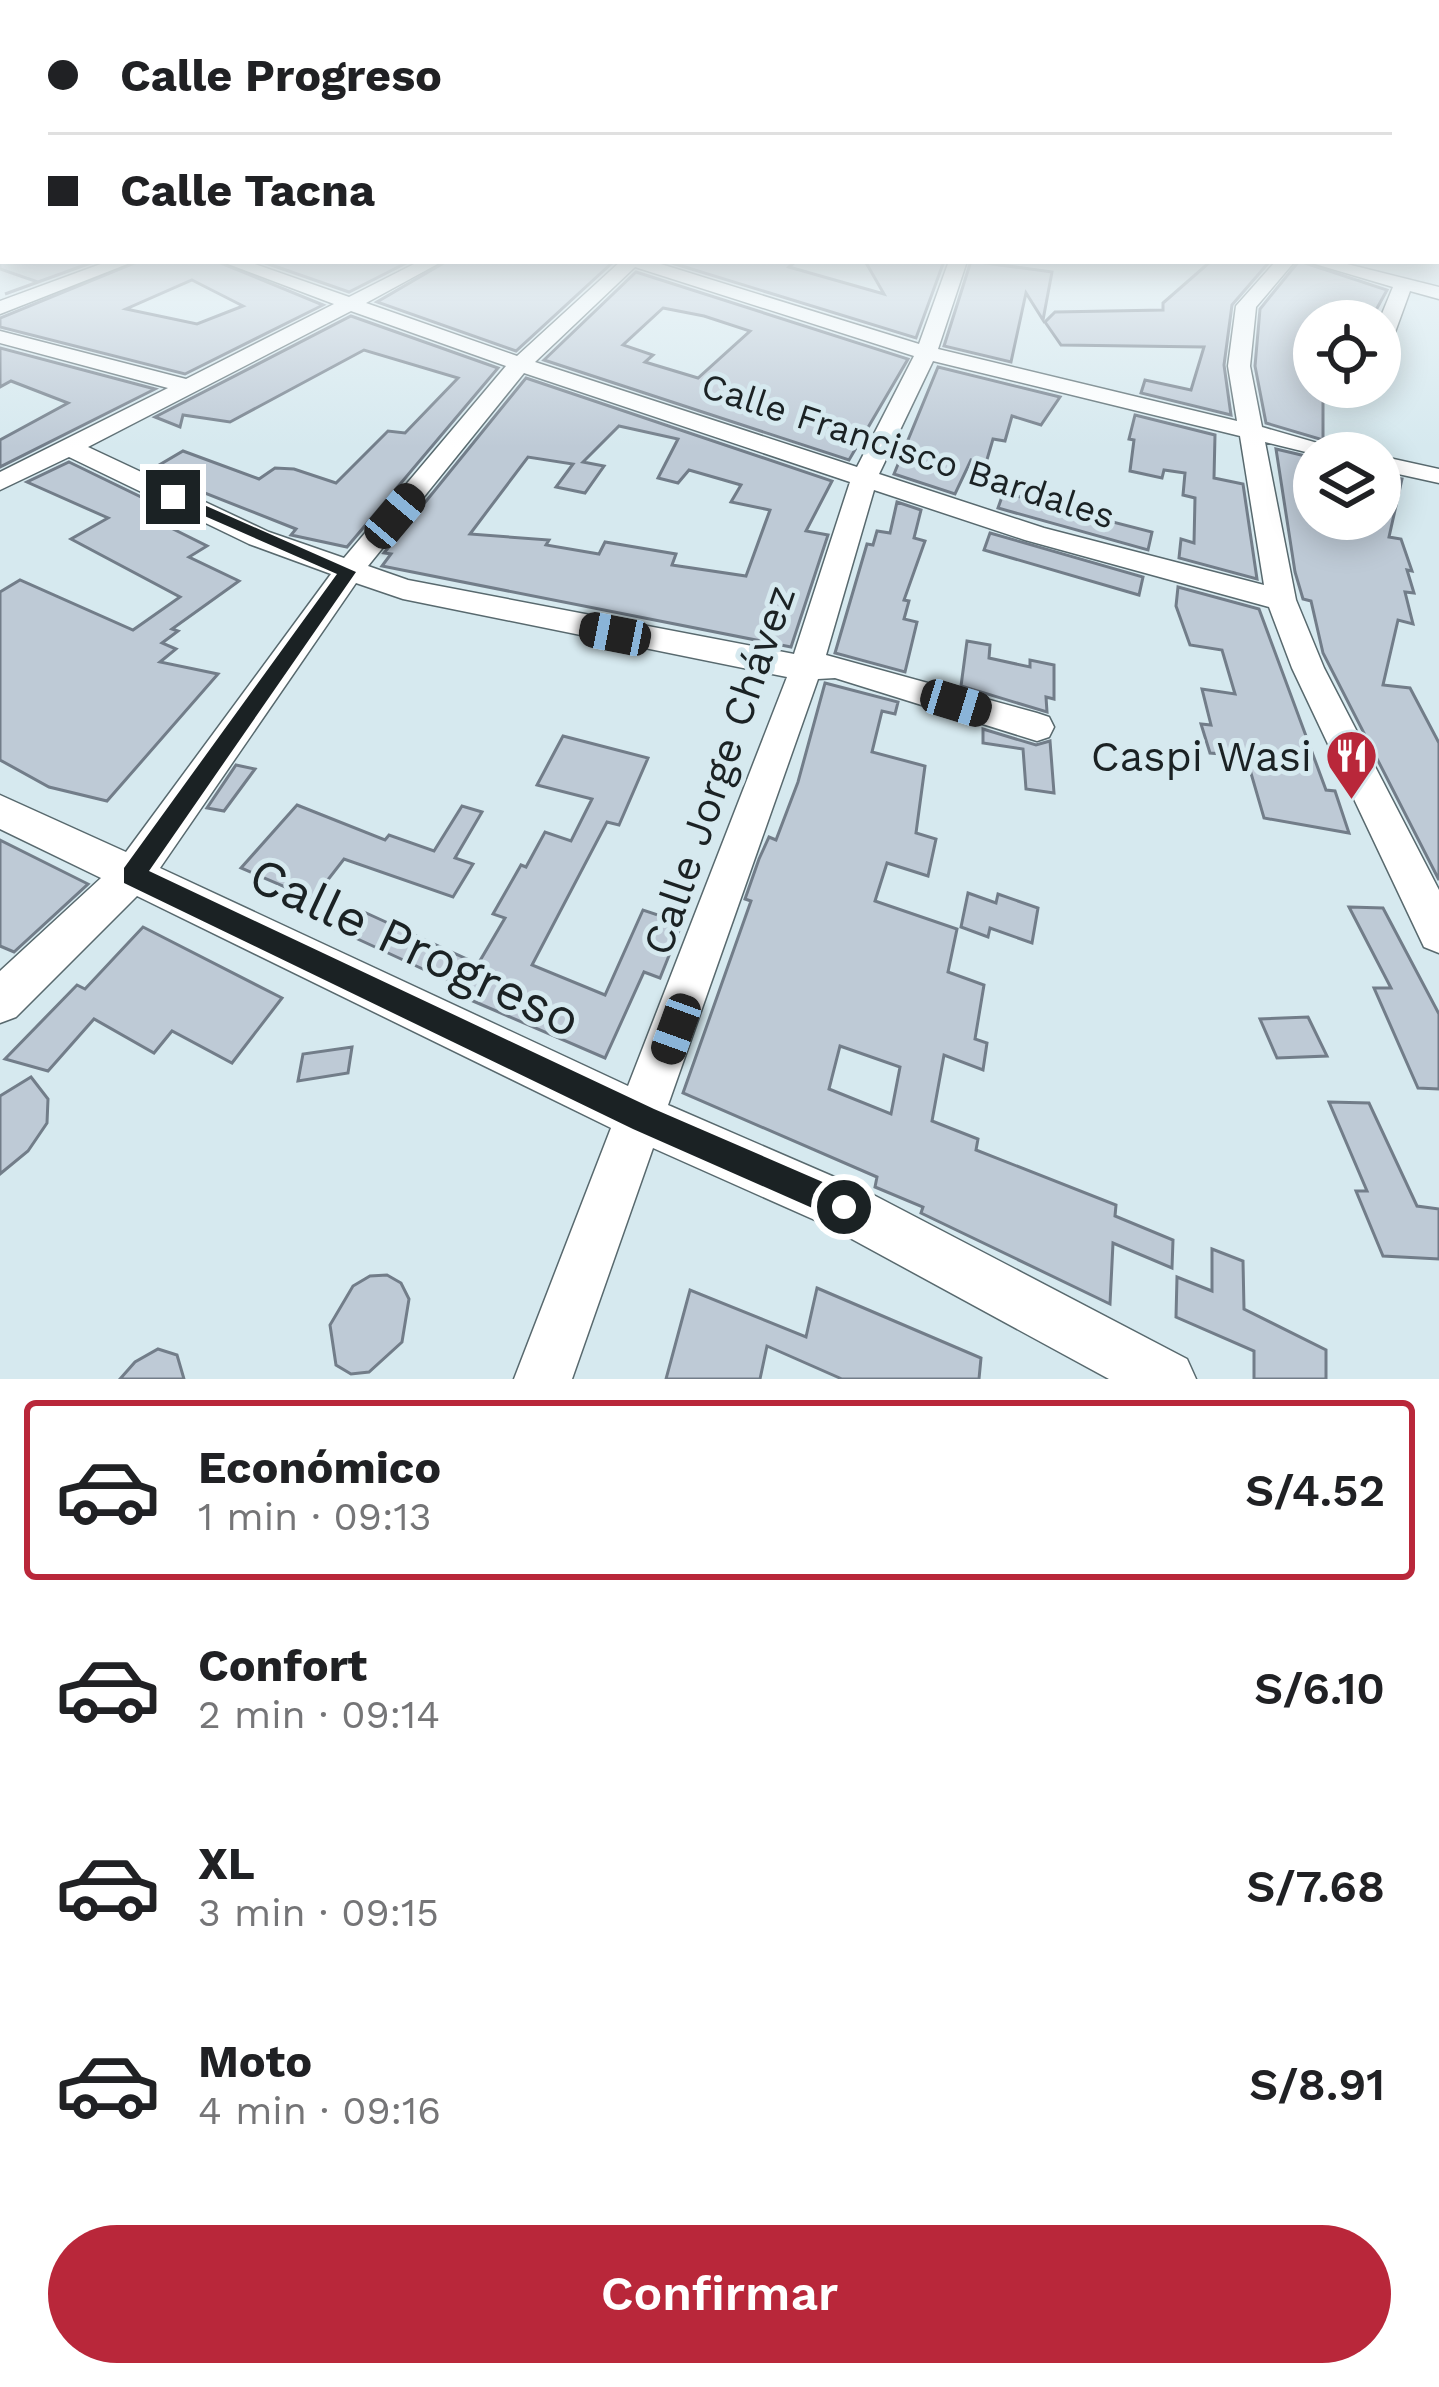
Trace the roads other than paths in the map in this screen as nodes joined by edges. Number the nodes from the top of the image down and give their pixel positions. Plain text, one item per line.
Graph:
1 (320, 318) edge
2 (393, 318) edge
3 (570, 318) edge
4 (815, 318) edge
5 (938, 318) edge
6 (1245, 318) edge
7 (0, 337) edge
8 (926, 353) junction
9 (520, 364) junction
10 (188, 386) junction
11 (1248, 431) junction
12 (1293, 442) edge
13 (68, 447) junction
14 (1401, 468) edge
15 (865, 476) junction
16 (1436, 476) edge
17 (0, 482) edge
18 (347, 572) junction
19 (1281, 600) junction
20 (806, 668) junction
21 (1037, 727) dead end
22 (0, 811) edge
23 (132, 875) junction
24 (1439, 933) edge
25 (0, 1001) edge
26 (644, 1119) junction
27 (543, 1379) edge
28 (1167, 1379) edge

1 - 10 street
2 - 9 street, Calle Francisco Bardales
3 - 9 street
4 - 8 street
5 - 8 street, Calle Jorge Chávez
6 - 11 street
7 - 10 street
8 - 11 street
8 - 15 street, Calle Jorge Chávez
9 - 15 street, Calle Francisco Bardales
9 - 18 street
10 - 13 street
11 - 12 street
11 - 19 street
13 - 17 street
13 - 18 street
14 - 16 street
15 - 19 street, Calle Francisco Bardales
15 - 20 street, Calle Jorge Chávez
18 - 20 street
18 - 23 street
19 - 24 street
20 - 21 street
20 - 26 street, Calle Jorge Chávez
22 - 23 street, Calle Progreso
23 - 25 street
23 - 26 street, Calle Progreso
26 - 27 street, Calle Jorge Chávez
26 - 28 street, Calle Progreso

